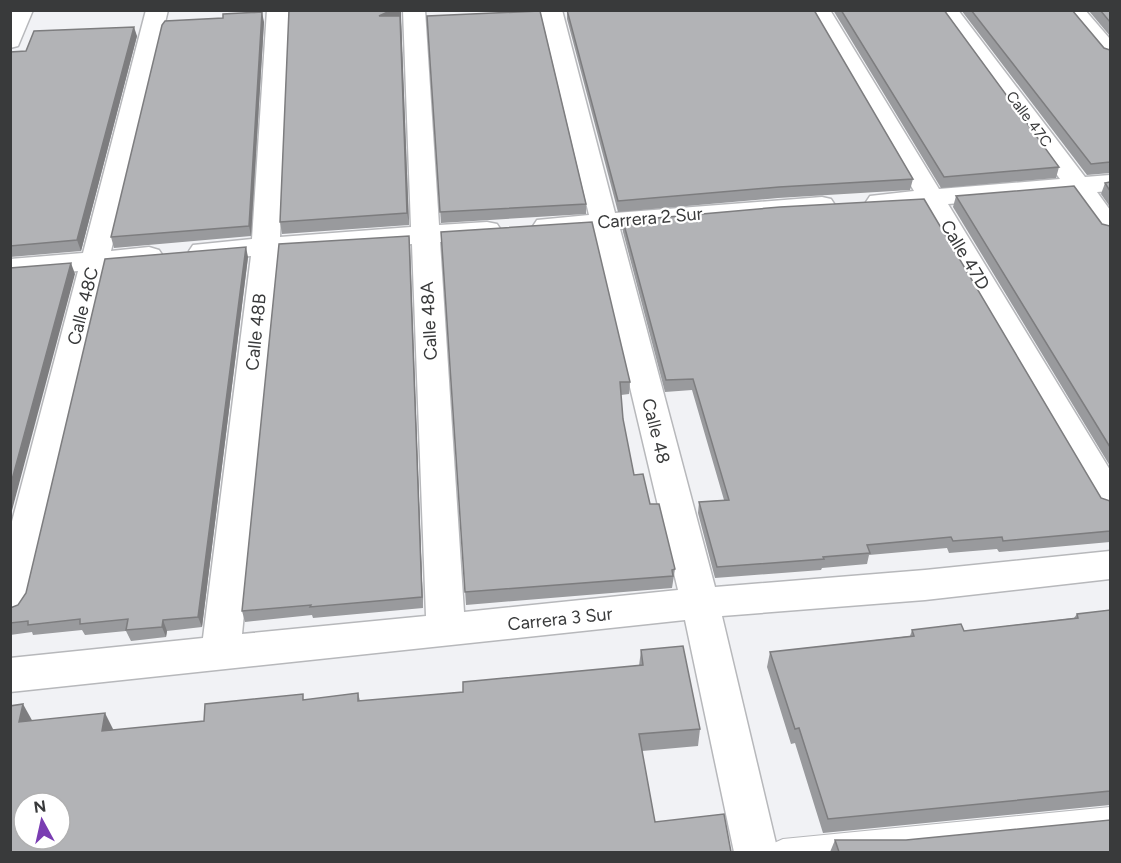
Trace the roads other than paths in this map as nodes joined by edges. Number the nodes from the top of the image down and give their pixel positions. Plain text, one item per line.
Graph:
1 (22, 10) edge
2 (158, 10) edge
3 (278, 10) edge
4 (414, 10) edge
5 (551, 10) edge
6 (819, 10) edge
7 (947, 10) edge
8 (1073, 10) edge
9 (10, 41) edge
10 (1110, 52) edge
11 (1110, 183) edge
12 (1079, 185) junction
13 (932, 199) junction
14 (604, 223) junction
15 (1110, 228) edge
16 (424, 233) junction
17 (266, 245) junction
18 (94, 261) junction
19 (10, 268) edge
20 (1110, 499) edge
21 (1110, 565) edge
22 (10, 603) edge
23 (700, 603) junction
24 (446, 631) junction
25 (220, 653) junction
26 (10, 675) edge
27 (1110, 819) edge
28 (756, 852) edge
29 (783, 852) edge

1 - 9 street
2 - 18 street, Calle 48C
3 - 17 street, Calle 48B
4 - 16 street, Calle 48A
5 - 14 street, Calle 48
6 - 13 street, Calle 47D
7 - 12 street, Calle 47C
8 - 10 street
11 - 12 street, Carrera 2 Sur
12 - 13 street, Carrera 2 Sur
12 - 15 street, Calle 47C
13 - 14 street, Carrera 2 Sur
13 - 20 street, Calle 47D
14 - 16 street, Carrera 2 Sur
14 - 23 street, Calle 48
16 - 17 street, Carrera 2 Sur
16 - 24 street, Calle 48A
17 - 18 street, Carrera 2 Sur
17 - 25 street, Calle 48B
18 - 19 street, Carrera 2 Sur
18 - 22 street, Calle 48C
21 - 23 street, Carrera 3 Sur
23 - 24 street, Carrera 3 Sur
23 - 28 street, Calle 48
24 - 25 street, Carrera 3 Sur
25 - 26 street, Carrera 3 Sur
27 - 29 lane

